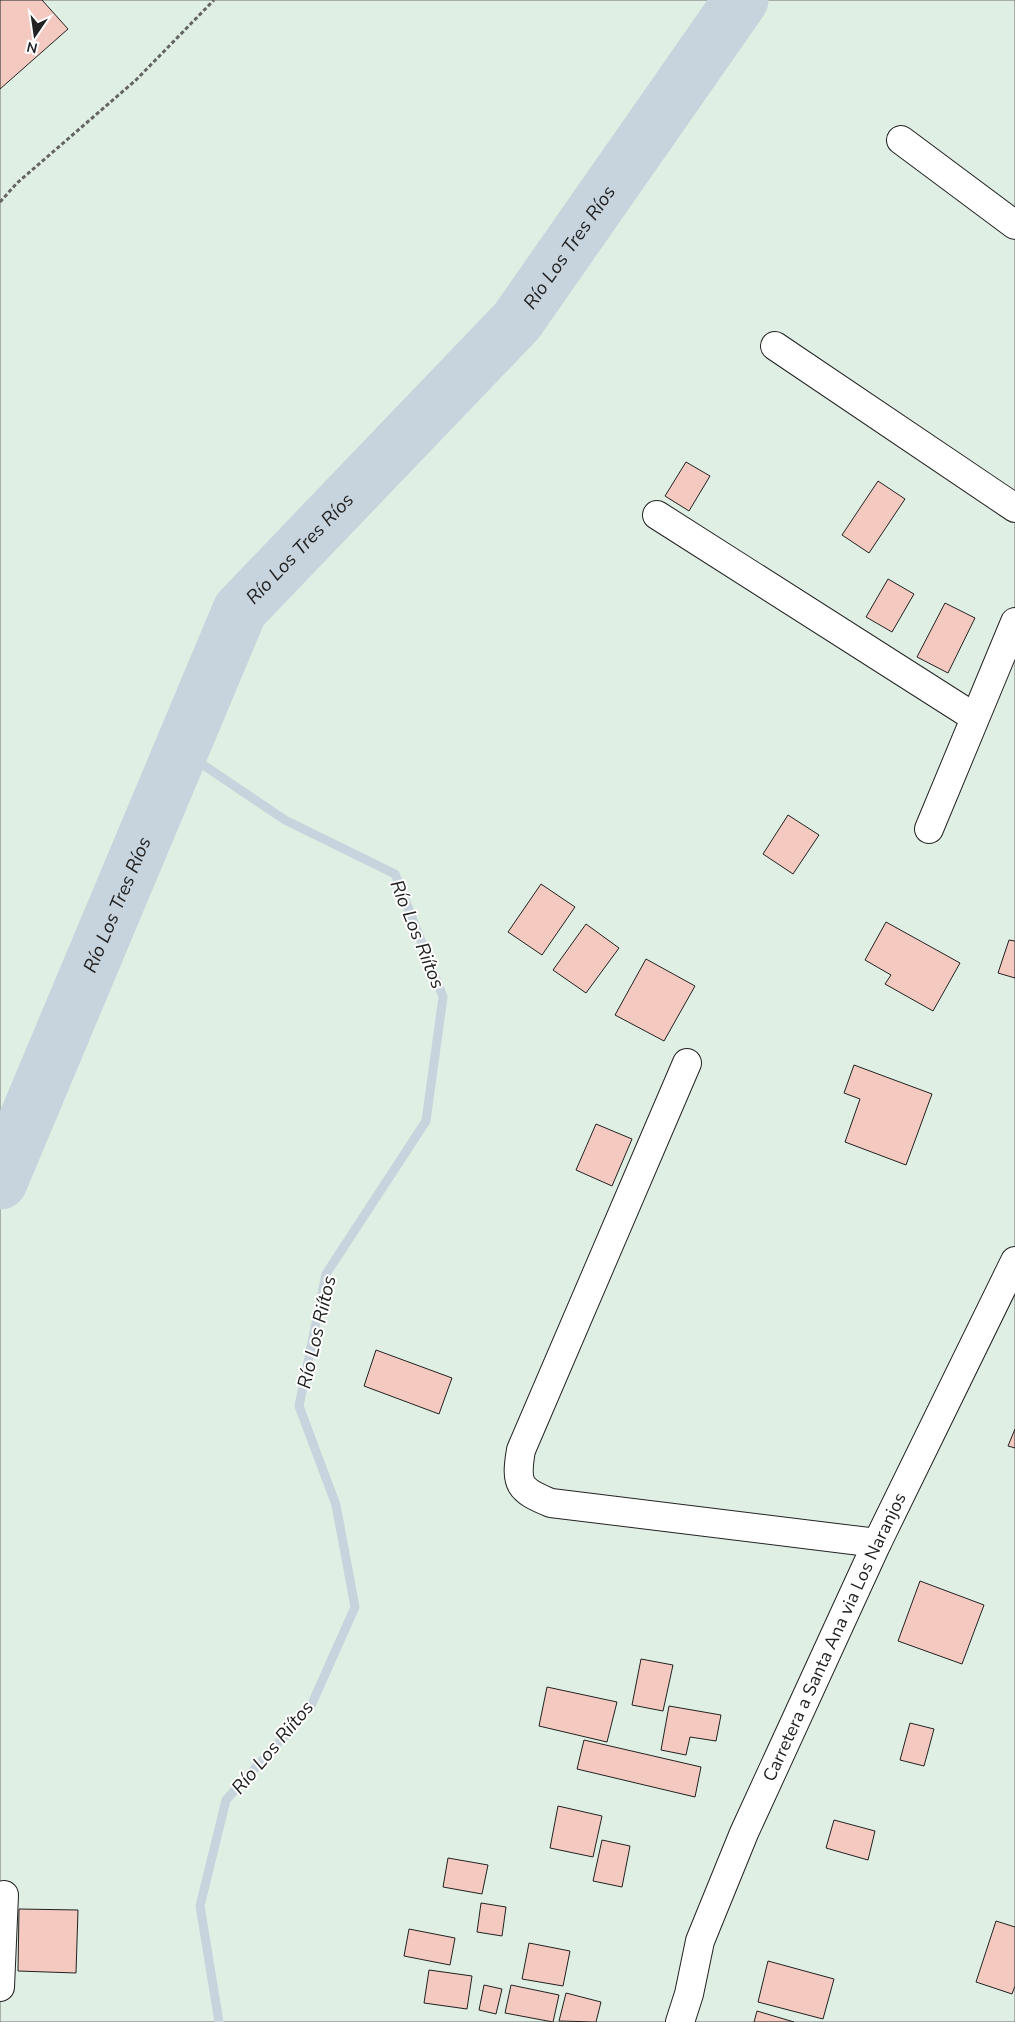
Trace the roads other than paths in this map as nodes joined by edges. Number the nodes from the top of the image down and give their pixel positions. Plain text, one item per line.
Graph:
1 (901, 140) dead end
2 (1015, 225) edge
3 (775, 346) dead end
4 (1015, 508) edge
5 (657, 515) dead end
6 (1015, 622) edge
7 (974, 717) junction
8 (929, 830) dead end
9 (687, 1063) dead end
10 (1015, 1261) edge
11 (877, 1542) junction
12 (4, 1894) dead end
13 (0, 1987) edge
14 (680, 2022) edge

1 - 2 street
3 - 4 street
5 - 7 street
6 - 7 street
7 - 8 street
9 - 11 street
10 - 11 street, Carretera a Santa Ana via Los Naranjos
11 - 14 street, Carretera a Santa Ana via Los Naranjos
12 - 13 street

